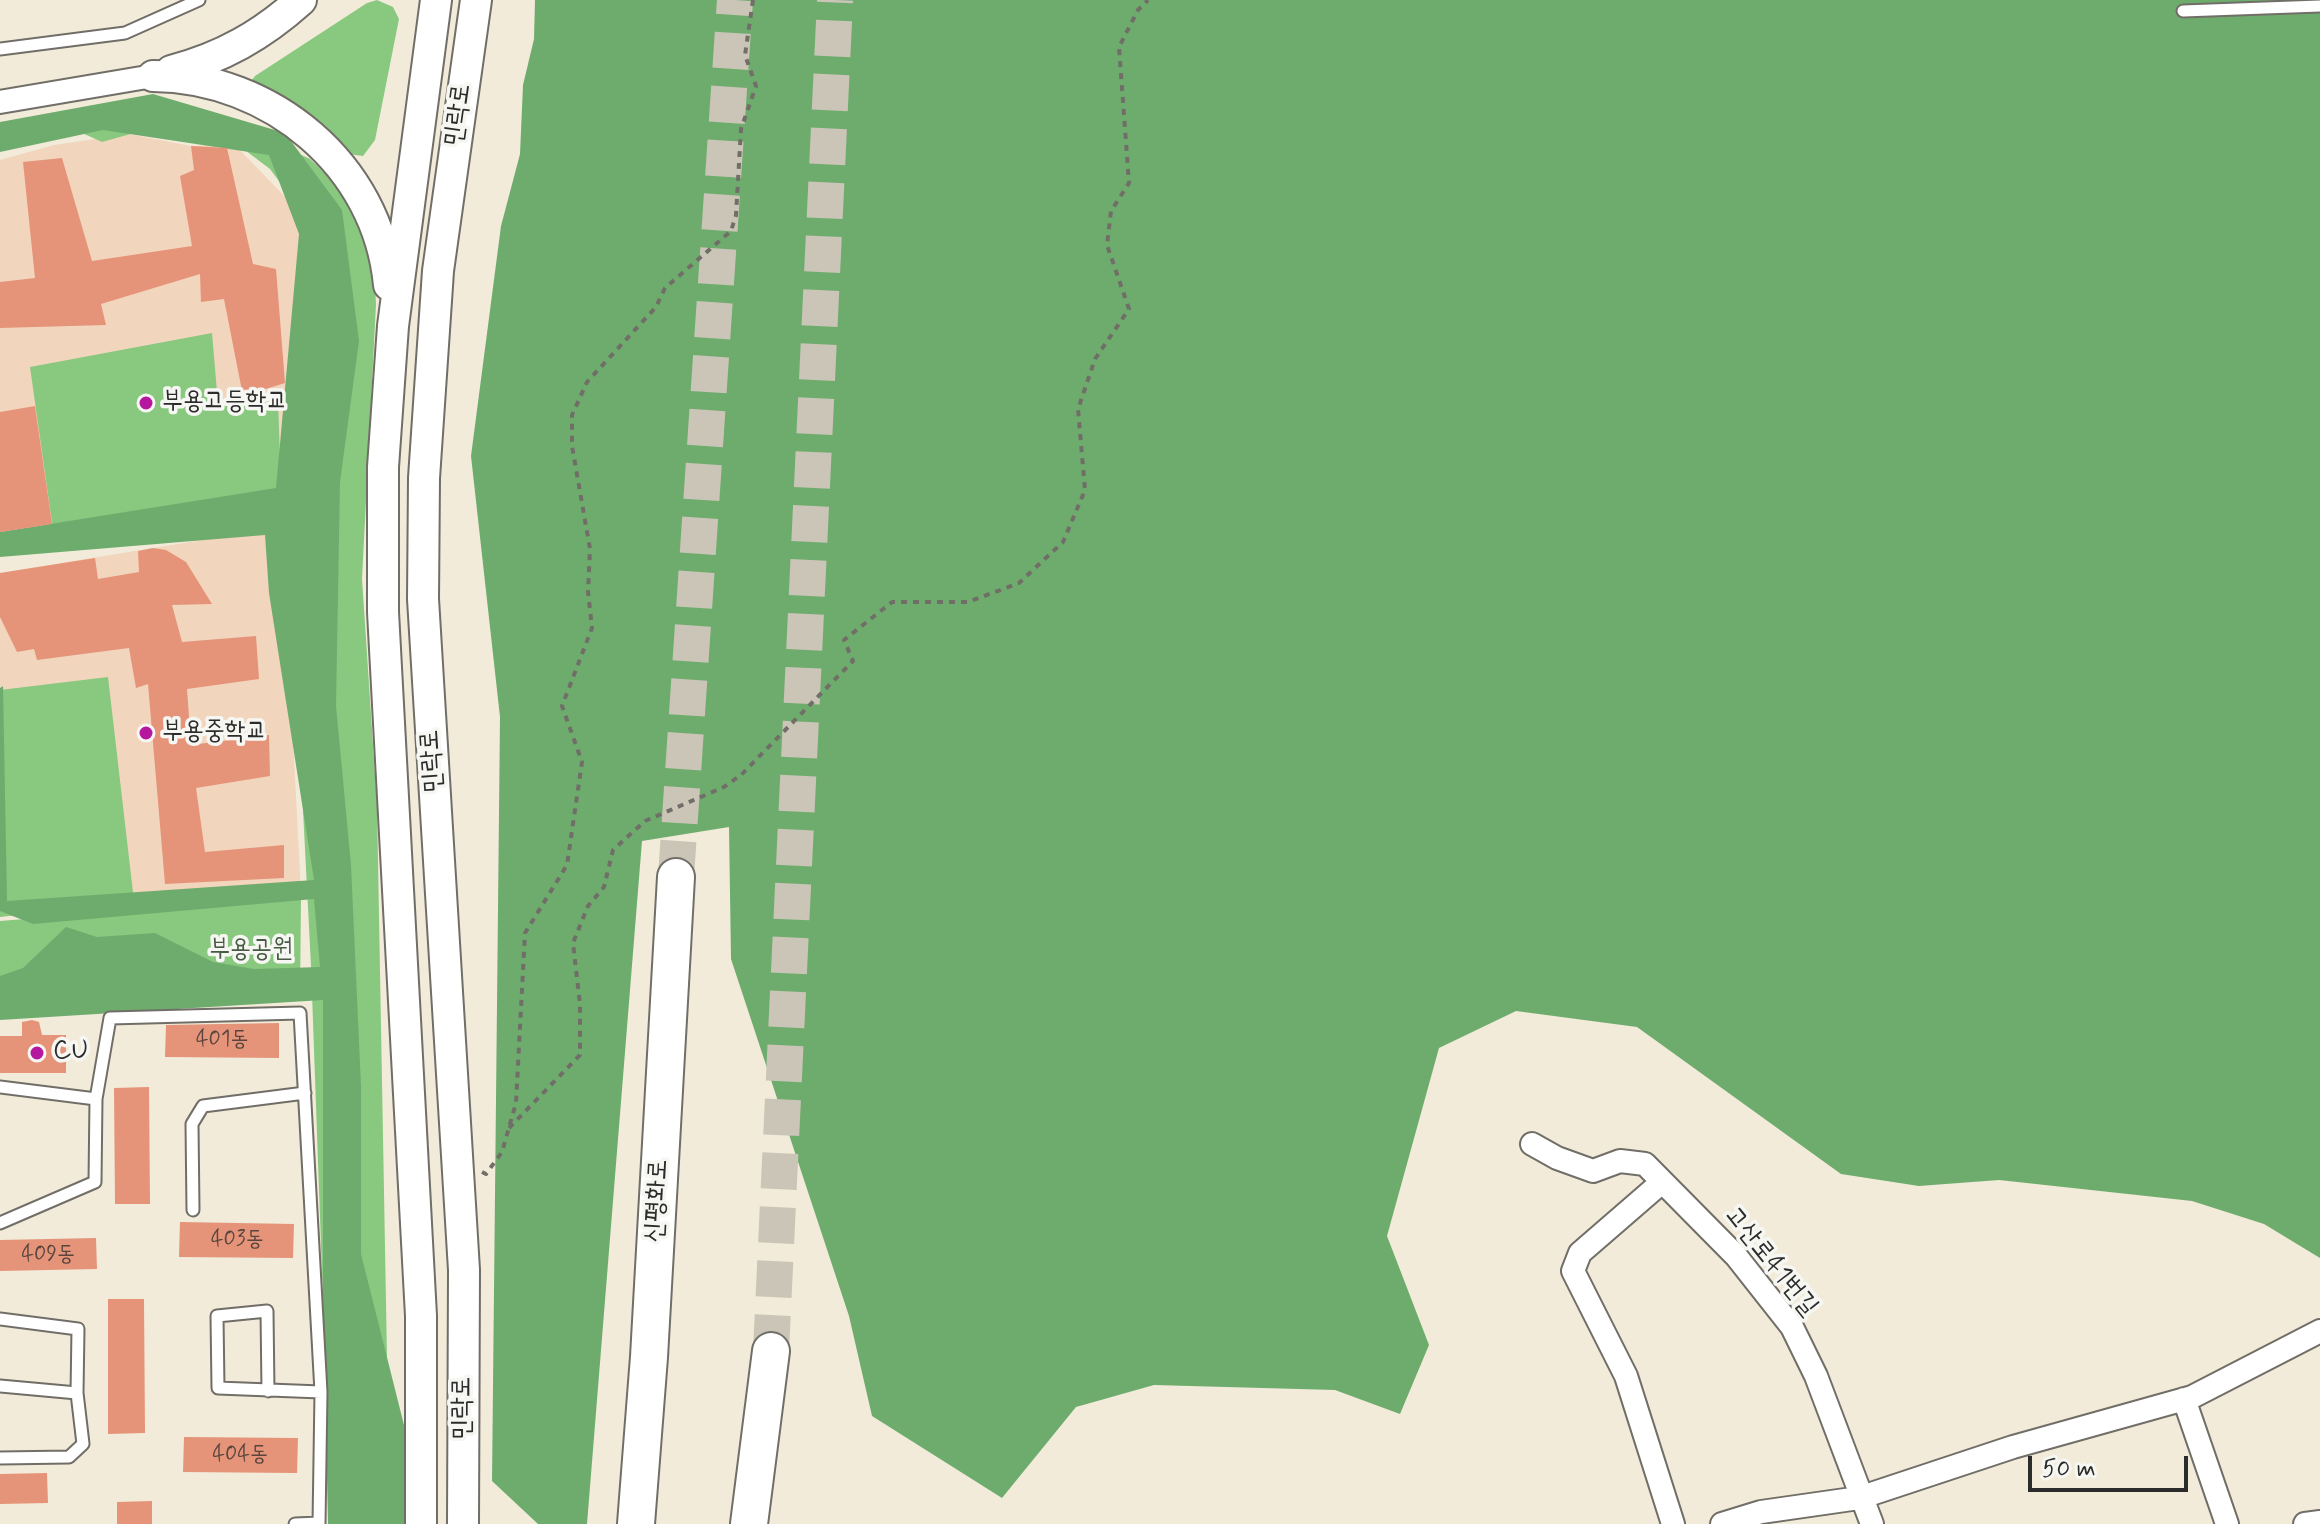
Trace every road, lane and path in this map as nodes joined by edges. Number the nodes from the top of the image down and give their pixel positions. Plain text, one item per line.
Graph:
1 (199, 0) edge
2 (301, 0) edge
3 (436, 0) edge
4 (476, 0) edge
5 (753, 0) edge
6 (1148, 0) edge
7 (2320, 6) edge
8 (2183, 11) dead end
9 (0, 49) edge
10 (153, 76) junction
11 (0, 102) edge
12 (393, 326) junction
13 (676, 877) tunnel mouth
14 (0, 1087) edge
15 (305, 1093) junction
16 (96, 1099) junction
17 (509, 1128) junction
18 (1532, 1144) dead end
19 (458, 1161) junction
20 (1662, 1182) junction
21 (193, 1210) dead end
22 (0, 1223) edge
23 (0, 1319) edge
24 (2320, 1331) edge
25 (771, 1351) tunnel mouth
26 (0, 1386) edge
27 (268, 1391) junction
28 (321, 1392) junction
29 (77, 1393) junction
30 (2184, 1399) junction
31 (0, 1458) edge
32 (1859, 1498) junction
33 (2320, 1522) edge
34 (295, 1524) edge
35 (319, 1524) edge
36 (421, 1524) edge
37 (463, 1524) edge
38 (636, 1524) edge
39 (749, 1524) edge
40 (1673, 1524) edge
41 (1722, 1524) edge
42 (1872, 1524) edge
43 (2227, 1524) edge
44 (2305, 1524) edge

1 - 9 lane
2 - 10 main road
3 - 12 main road, 민락로
4 - 19 main road, 민락로
5 - 17 path
6 - 17 path
7 - 8 lane
10 - 11 street
10 - 12 main road
12 - 36 main road, 민락로
13 - 38 highway, 신평화로
14 - 16 lane
15 - 16 lane
15 - 21 lane
15 - 28 lane
16 - 22 lane
17 - 19 path
18 - 20 street, 고산로41번길
19 - 37 main road, 민락로
20 - 32 street, 고산로41번길
20 - 40 street
23 - 29 lane
24 - 30 street
25 - 39 highway
26 - 29 lane
27 - 27 lane
27 - 28 lane
28 - 35 lane
29 - 31 lane
30 - 32 street
30 - 43 street
32 - 41 street
32 - 42 street, 고산로41번길
33 - 44 street
34 - 35 lane

